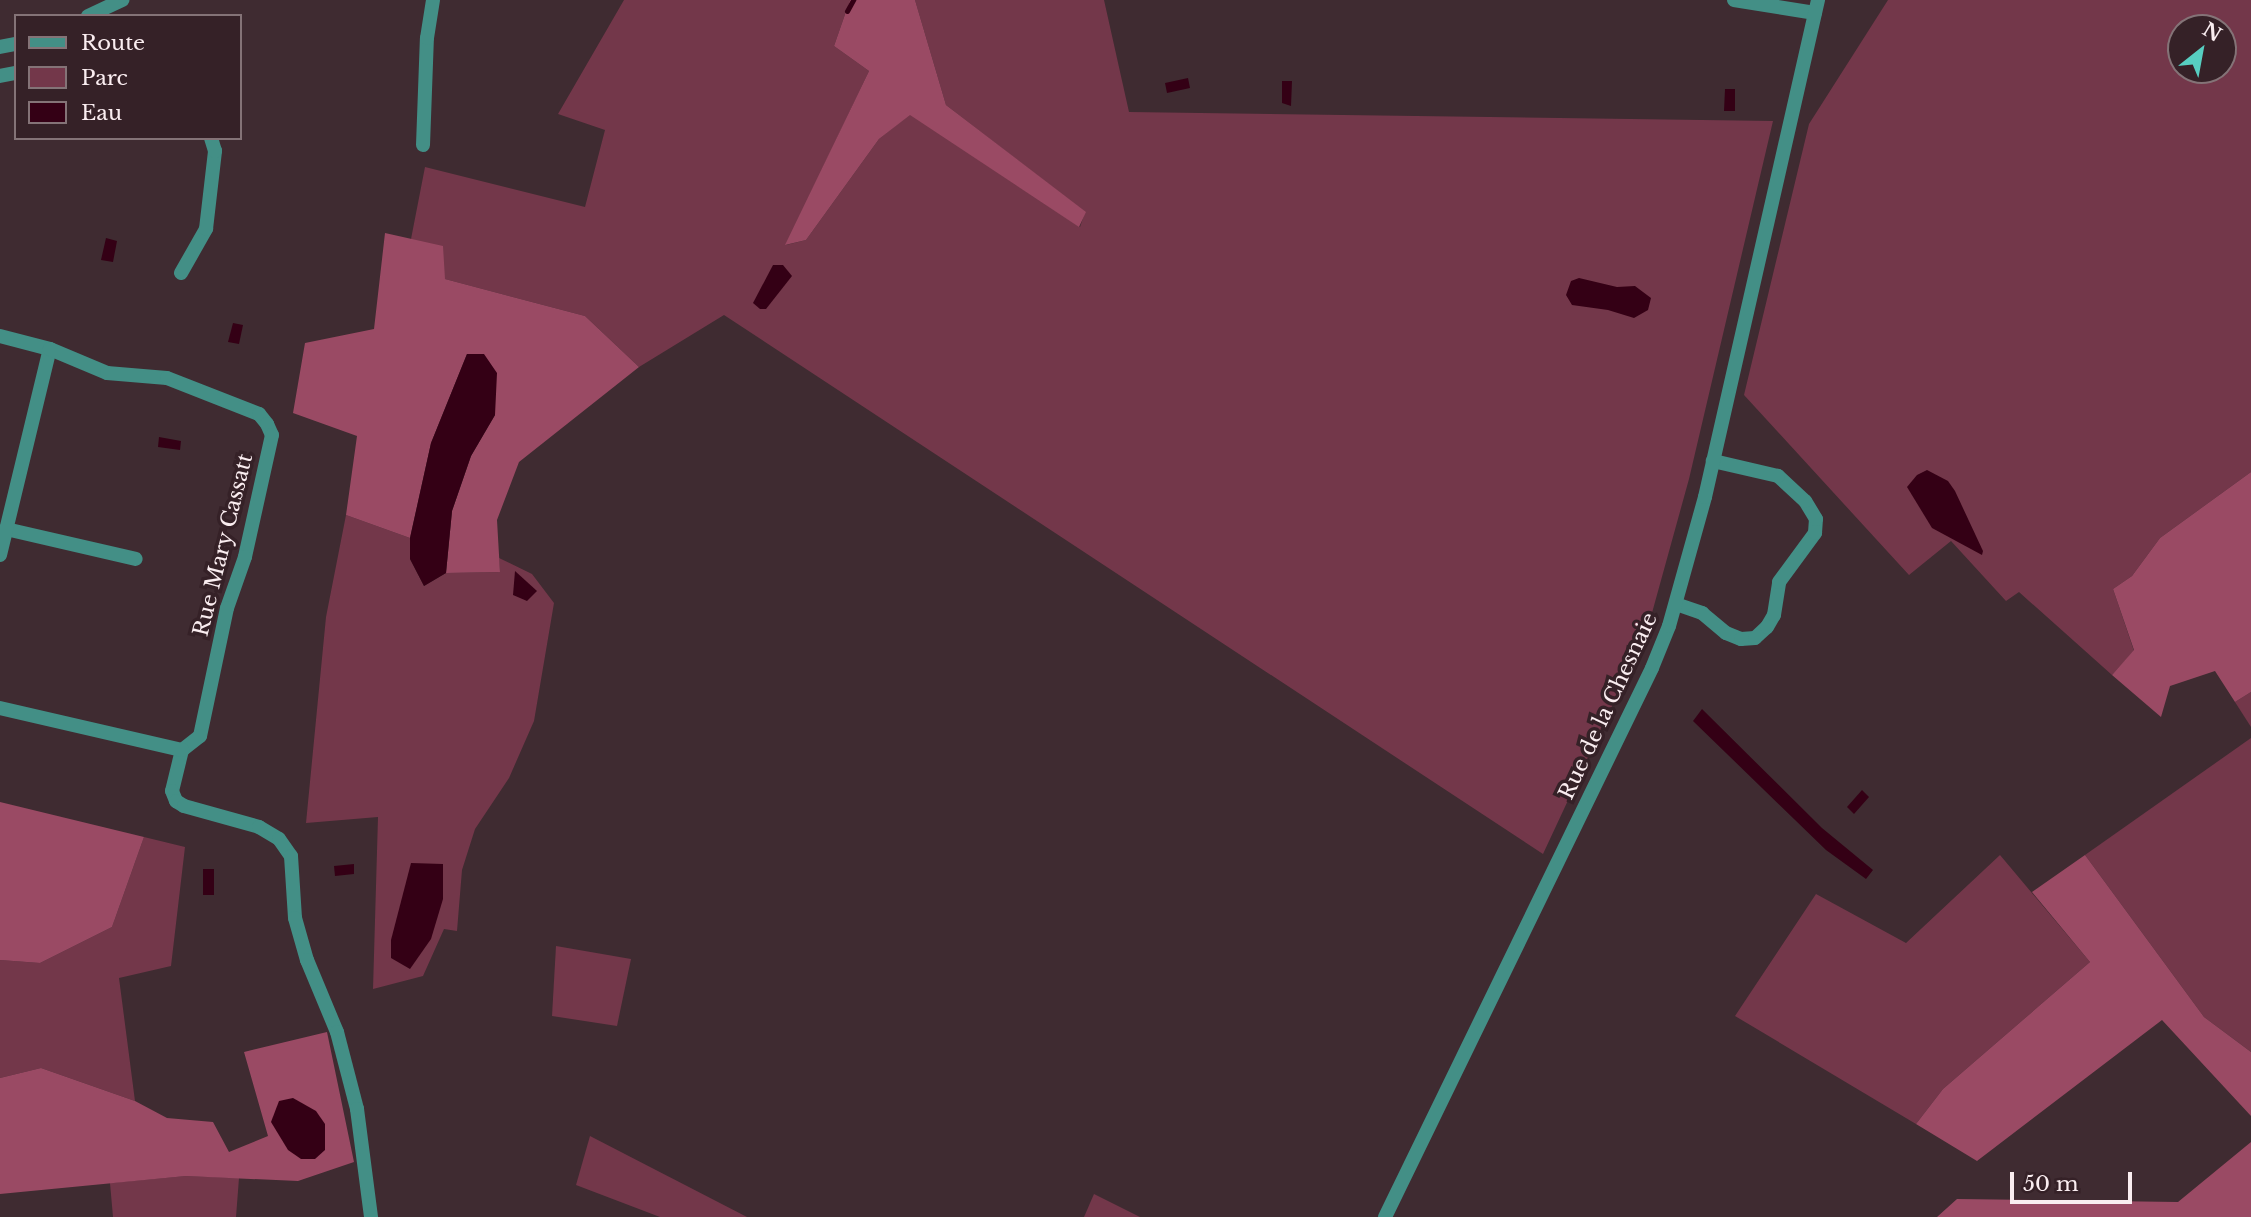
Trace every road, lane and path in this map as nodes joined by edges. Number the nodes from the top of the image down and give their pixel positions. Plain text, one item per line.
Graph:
1 (122, 0) edge
2 (433, 0) edge
3 (1734, 0) edge
4 (1817, 7) edge
5 (92, 14) edge
6 (212, 140) edge
7 (423, 145) dead end
8 (181, 273) dead end
9 (0, 336) edge
10 (50, 349) junction
11 (1713, 461) junction
12 (6, 529) junction
13 (0, 555) edge
14 (136, 559) dead end
15 (1676, 604) junction
16 (0, 708) edge
17 (182, 750) junction
18 (371, 1217) edge
19 (1385, 1217) edge

1 - 5 street
2 - 7 street
3 - 4 street
4 - 11 street, Rue de la Chesnaie
6 - 8 street
9 - 10 street, Rue Mary Cassatt
10 - 12 street
10 - 17 street, Rue Mary Cassatt
11 - 15 street, Rue de la Chesnaie
11 - 15 street
12 - 13 street
12 - 14 street
15 - 19 street, Rue de la Chesnaie
16 - 17 street
17 - 18 street, Rue Mary Cassatt

